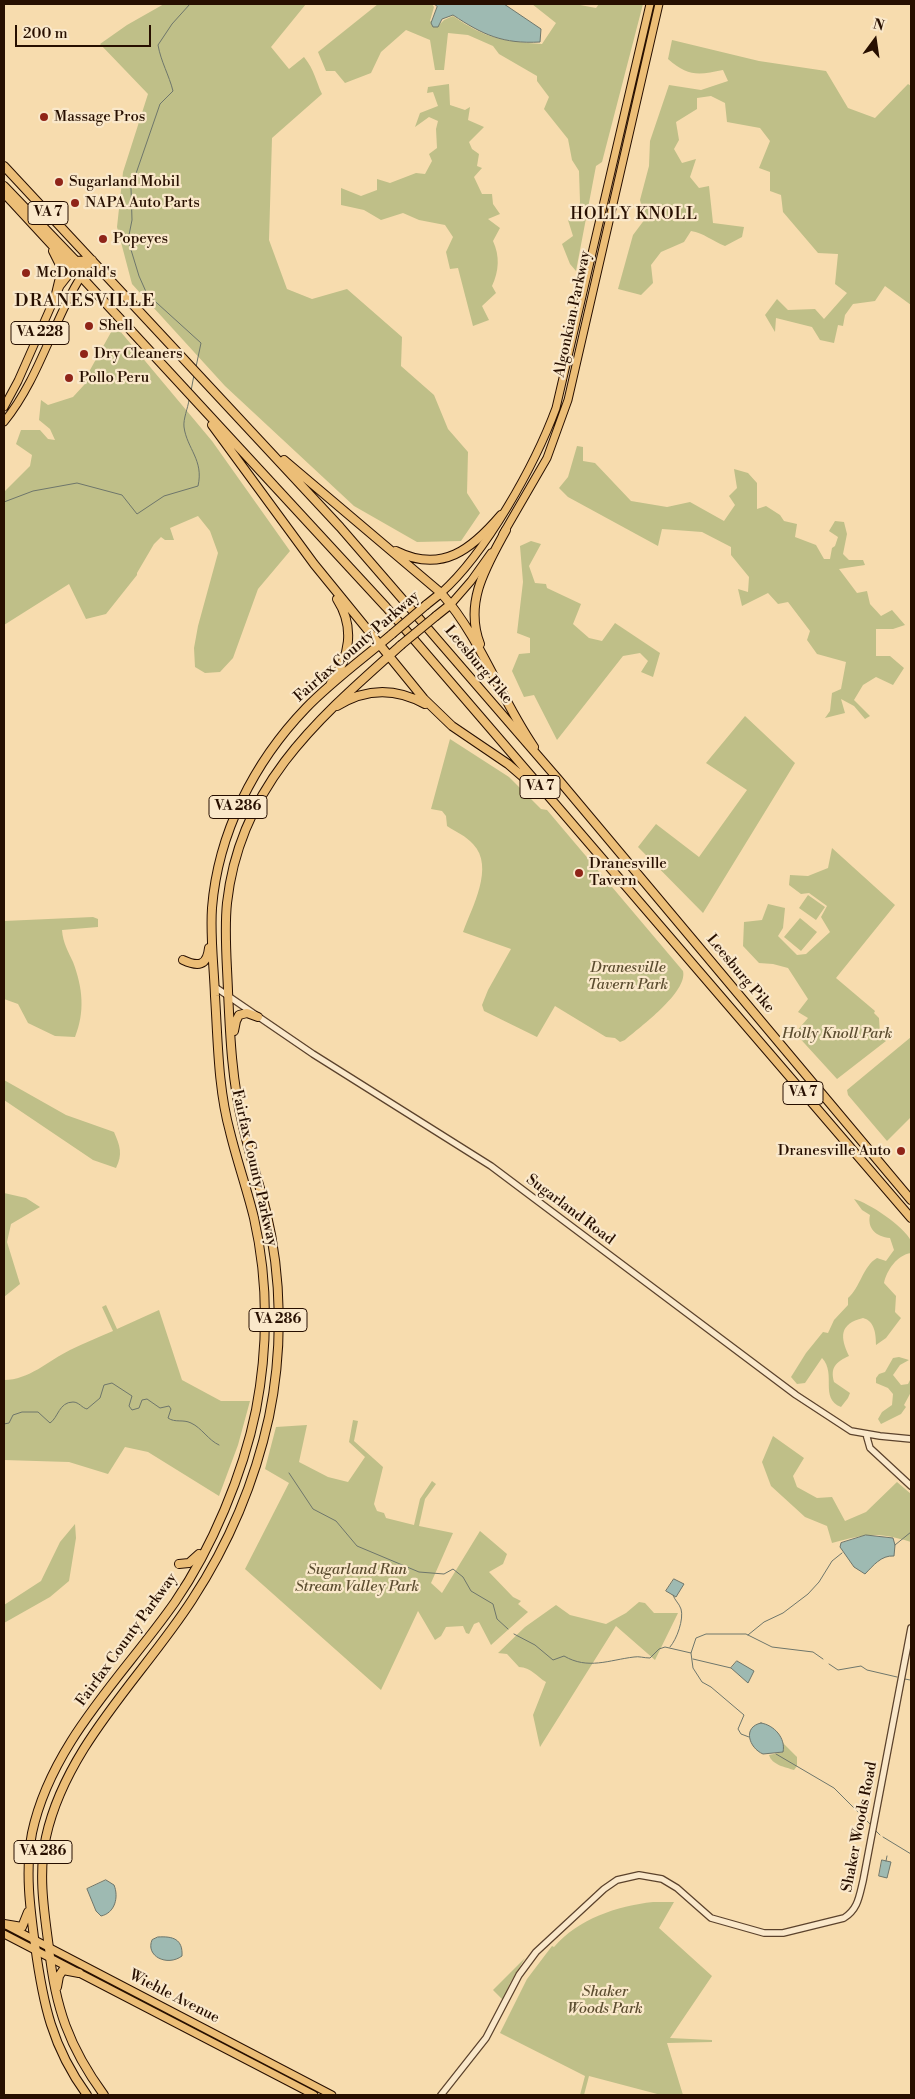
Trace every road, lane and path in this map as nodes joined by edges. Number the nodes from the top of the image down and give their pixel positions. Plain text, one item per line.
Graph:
1 (650, 4) edge
2 (659, 4) edge
3 (4, 166) edge
4 (4, 186) edge
5 (4, 193) edge
6 (38, 229) junction
7 (92, 260) junction
8 (74, 268) junction
9 (81, 276) junction
10 (56, 294) junction
11 (222, 400) junction
12 (197, 403) junction
13 (4, 407) edge
14 (4, 422) edge
15 (501, 515) junction
16 (506, 530) junction
17 (380, 541) junction
18 (314, 564) junction
19 (441, 592) junction
20 (451, 604) junction
21 (379, 645) junction
22 (388, 657) junction
23 (485, 658) junction
24 (309, 704) junction
25 (434, 710) junction
26 (322, 718) junction
27 (558, 779) junction
28 (566, 817) junction
29 (212, 928) junction
30 (183, 960) dead end
31 (215, 987) junction
32 (228, 997) junction
33 (258, 1017) junction
34 (232, 1052) junction
35 (911, 1200) edge
36 (911, 1218) edge
37 (866, 1434) junction
38 (911, 1439) edge
39 (911, 1486) edge
40 (204, 1549) junction
41 (179, 1564) dead end
42 (911, 1628) edge
43 (29, 1900) junction
44 (4, 1924) edge
45 (4, 1934) edge
46 (34, 1940) junction
47 (49, 1948) junction
48 (36, 1950) junction
49 (50, 1958) junction
50 (79, 1973) junction
51 (58, 2006) junction
52 (87, 2095) edge
53 (104, 2095) edge
54 (314, 2095) edge
55 (332, 2095) edge
56 (441, 2095) edge

1 - 15 main road, Algonkian Parkway
2 - 16 main road, Algonkian Parkway
3 - 7 highway, Leesburg Pike / VA 7
4 - 7 highway
5 - 6 highway, Leesburg Pike / VA 7
6 - 8 highway, Leesburg Pike / VA 7
6 - 10 highway
7 - 8 main road
7 - 9 main road, VA 228
7 - 11 highway, Leesburg Pike / VA 7
8 - 9 highway, Leesburg Pike / VA 7
8 - 10 main road, VA 228
9 - 12 highway, Leesburg Pike / VA 7
9 - 14 main road, VA 228
10 - 13 main road, VA 228
11 - 17 highway
11 - 27 highway, Leesburg Pike / VA 7
12 - 18 highway
12 - 28 highway, Leesburg Pike / VA 7
15 - 17 highway
15 - 19 main road, Algonkian Parkway
16 - 20 main road, Algonkian Parkway
16 - 23 highway
17 - 19 highway
18 - 21 highway
18 - 24 highway
19 - 20 highway
19 - 21 highway, Fairfax County Parkway / VA 286, bridge
20 - 22 highway, Fairfax County Parkway / VA 286, bridge
20 - 23 highway
21 - 22 highway
21 - 24 highway, Fairfax County Parkway / VA 286
22 - 25 highway
22 - 26 highway, Fairfax County Parkway / VA 286
23 - 27 highway
24 - 29 highway, Fairfax County Parkway / VA 286
25 - 26 highway
25 - 28 highway
26 - 32 highway, Fairfax County Parkway / VA 286
27 - 35 highway, Leesburg Pike / VA 7
28 - 36 highway, Leesburg Pike / VA 7
29 - 30 highway
29 - 31 highway, Fairfax County Parkway / VA 286
31 - 32 street, Sugarland Road
31 - 40 highway, Fairfax County Parkway / VA 286
32 - 33 street, Sugarland Road
32 - 34 highway, Fairfax County Parkway / VA 286
33 - 34 highway
33 - 37 street, Sugarland Road
34 - 47 highway, Fairfax County Parkway / VA 286
37 - 38 street, Sugarland Road
37 - 39 street
40 - 41 highway
40 - 43 highway, Fairfax County Parkway / VA 286
42 - 56 street, Shaker Woods Road
43 - 44 highway
43 - 46 highway, Fairfax County Parkway / VA 286
44 - 46 main road, Wiehle Avenue
45 - 48 main road, Wiehle Avenue
46 - 47 main road, Wiehle Avenue
46 - 48 highway, Fairfax County Parkway / VA 286
47 - 49 highway, Fairfax County Parkway / VA 286
47 - 55 main road, Wiehle Avenue
48 - 49 main road, Wiehle Avenue
48 - 52 highway, Fairfax County Parkway / VA 286
49 - 50 main road, Wiehle Avenue
49 - 51 highway, Fairfax County Parkway / VA 286
50 - 51 highway
50 - 54 main road, Wiehle Avenue
51 - 53 highway, Fairfax County Parkway / VA 286

